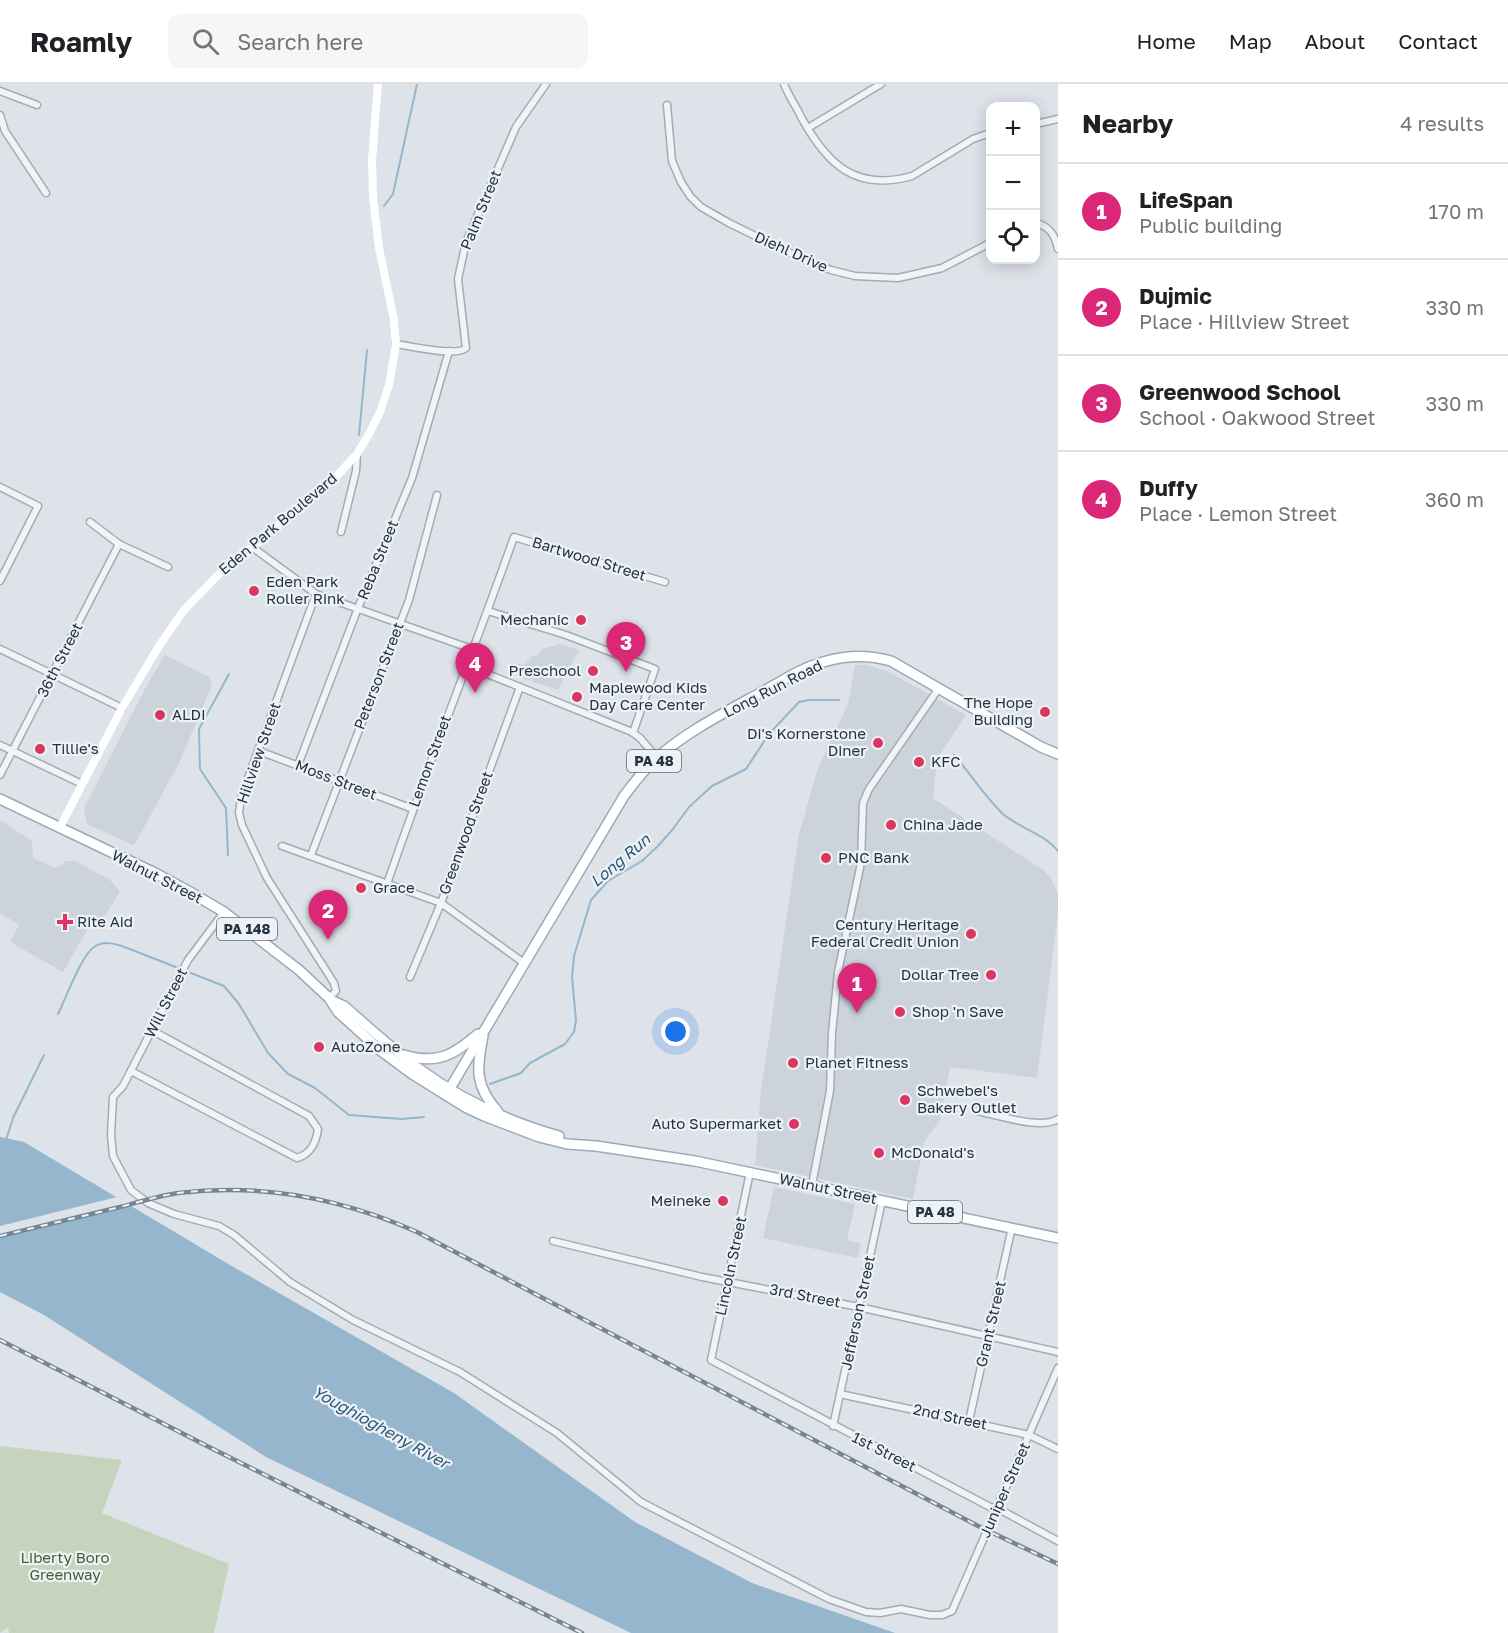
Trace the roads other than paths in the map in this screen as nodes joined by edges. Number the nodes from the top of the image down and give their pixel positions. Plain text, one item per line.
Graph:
1 (378, 84) edge
2 (546, 84) edge
3 (784, 84) edge
4 (881, 84) edge
5 (0, 91) edge
6 (37, 105) dead end
7 (668, 105) dead end
8 (0, 115) edge
9 (1058, 119) edge
10 (1040, 123) edge
11 (808, 128) junction
12 (986, 134) edge
13 (46, 193) dead end
14 (1040, 225) edge
15 (986, 245) edge
16 (1058, 249) edge
17 (396, 344) junction
18 (449, 351) junction
19 (357, 454) junction
20 (0, 487) edge
21 (437, 495) dead end
22 (90, 522) dead end
23 (341, 532) dead end
24 (514, 537) joint
25 (119, 544) junction
26 (252, 547) junction
27 (168, 567) dead end
28 (0, 581) edge
29 (665, 582) dead end
30 (316, 594) junction
31 (358, 608) junction
32 (488, 611) junction
33 (399, 624) junction
34 (0, 649) edge
35 (472, 649) junction
36 (465, 665) junction
37 (53, 674) junction
38 (520, 687) junction
39 (939, 688) junction
40 (122, 708) junction
41 (633, 733) junction
42 (0, 745) edge
43 (12, 751) junction
44 (259, 751) junction
45 (1058, 754) edge
46 (657, 758) junction
47 (298, 765) junction
48 (0, 775) edge
49 (339, 781) junction
50 (82, 784) junction
51 (0, 799) edge
52 (413, 809) junction
53 (60, 827) junction
54 (282, 846) dead end
55 (311, 855) junction
56 (387, 884) junction
57 (441, 903) junction
58 (224, 912) junction
59 (524, 963) junction
60 (410, 978) dead end
61 (329, 998) junction
62 (485, 1029) junction
63 (153, 1030) junction
64 (399, 1053) junction
65 (131, 1071) junction
66 (447, 1092) junction
67 (977, 1111) dead end
68 (502, 1116) junction
69 (1058, 1119) edge
70 (596, 1146) junction
71 (750, 1172) junction
72 (812, 1185) junction
73 (882, 1201) junction
74 (1012, 1227) junction
75 (1058, 1238) edge
76 (553, 1241) dead end
77 (727, 1281) junction
78 (859, 1307) junction
79 (988, 1337) junction
80 (1058, 1352) edge
81 (711, 1360) joint
82 (1058, 1368) edge
83 (840, 1394) junction
84 (969, 1421) junction
85 (833, 1426) junction
86 (1029, 1435) junction
87 (1058, 1449) edge
88 (997, 1508) junction
89 (1058, 1541) edge
90 (952, 1611) joint

1 - 17 main road, Eden Park Boulevard
2 - 18 street, Palm Street
3 - 11 street
4 - 11 street
5 - 6 street
7 - 15 street, Diehl Drive
8 - 13 street
9 - 10 street
11 - 12 street
14 - 16 street
17 - 18 street
17 - 19 main road, Eden Park Boulevard
18 - 31 street, Reba Street
19 - 23 street
19 - 26 main road, Eden Park Boulevard
20 - 28 street
21 - 33 street, Peterson Street
22 - 25 street
24 - 29 street, Bartwood Street
24 - 32 street, Lemon Street
25 - 27 street
25 - 37 street, 36th Street
26 - 30 street
26 - 40 main road, Eden Park Boulevard
30 - 31 street
30 - 44 street, Hillview Street
31 - 33 street
31 - 47 street, Reba Street
32 - 35 street, Lemon Street
32 - 41 street
33 - 35 street
33 - 49 street, Peterson Street
34 - 37 street
35 - 36 street, Lemon Street
36 - 38 street
36 - 52 street, Lemon Street
37 - 40 street
37 - 43 street, 36th Street
38 - 41 street
38 - 57 street, Greenwood Street
39 - 45 main road, Long Run Road / PA 48
39 - 46 main road, Long Run Road / PA 48
39 - 72 street
40 - 50 main road, Eden Park Boulevard
41 - 46 street
42 - 43 street
43 - 48 street, 36th Street
43 - 50 street
44 - 47 street, Moss Street
44 - 61 street, Hillview Street
46 - 59 main road, Long Run Road / PA 48
47 - 49 street, Moss Street
49 - 52 street, Moss Street
49 - 55 street, Peterson Street
50 - 53 main road, Eden Park Boulevard
51 - 53 main road, Walnut Street / PA 148
52 - 56 street, Lemon Street
53 - 58 main road, Walnut Street / PA 148
54 - 55 street
55 - 56 street
56 - 57 street
57 - 59 street
57 - 60 street, Greenwood Street
58 - 61 main road, Walnut Street / PA 148
58 - 63 street, Will Street
59 - 62 main road, Long Run Road / PA 48
61 - 64 main road, Walnut Street / PA 148
61 - 66 main road, Walnut Street / PA 148
62 - 64 main road
62 - 66 main road, Long Run Road / PA 48
62 - 68 main road, PA 48
63 - 65 street, Will Street
63 - 65 street
64 - 66 main road, Walnut Street / PA 148
65 - 90 street, Will Street
66 - 68 main road, Walnut Street / PA 148
66 - 70 main road, Walnut Street / PA 48
67 - 69 street
68 - 70 main road, Walnut Street / PA 48
70 - 71 main road, Walnut Street / PA 48
71 - 72 main road, Walnut Street / PA 48
71 - 77 street, Lincoln Street
72 - 73 main road, Walnut Street / PA 48
73 - 74 main road, Walnut Street / PA 48
73 - 78 street, Jefferson Street
74 - 75 main road, Walnut Street / PA 48
74 - 79 street, Grant Street
76 - 77 street, 3rd Street
77 - 78 street, 3rd Street
77 - 81 street, Lincoln Street
78 - 79 street, 3rd Street
78 - 83 street, Jefferson Street
79 - 80 street, 3rd Street
79 - 84 street, Grant Street
81 - 85 street, 1st Street
82 - 86 street, Juniper Street
83 - 84 street, 2nd Street
83 - 85 street, Jefferson Street
84 - 86 street, 2nd Street
85 - 88 street, 1st Street
86 - 87 street, 2nd Street
86 - 88 street, Juniper Street
88 - 89 street, 1st Street
88 - 90 street, Juniper Street

